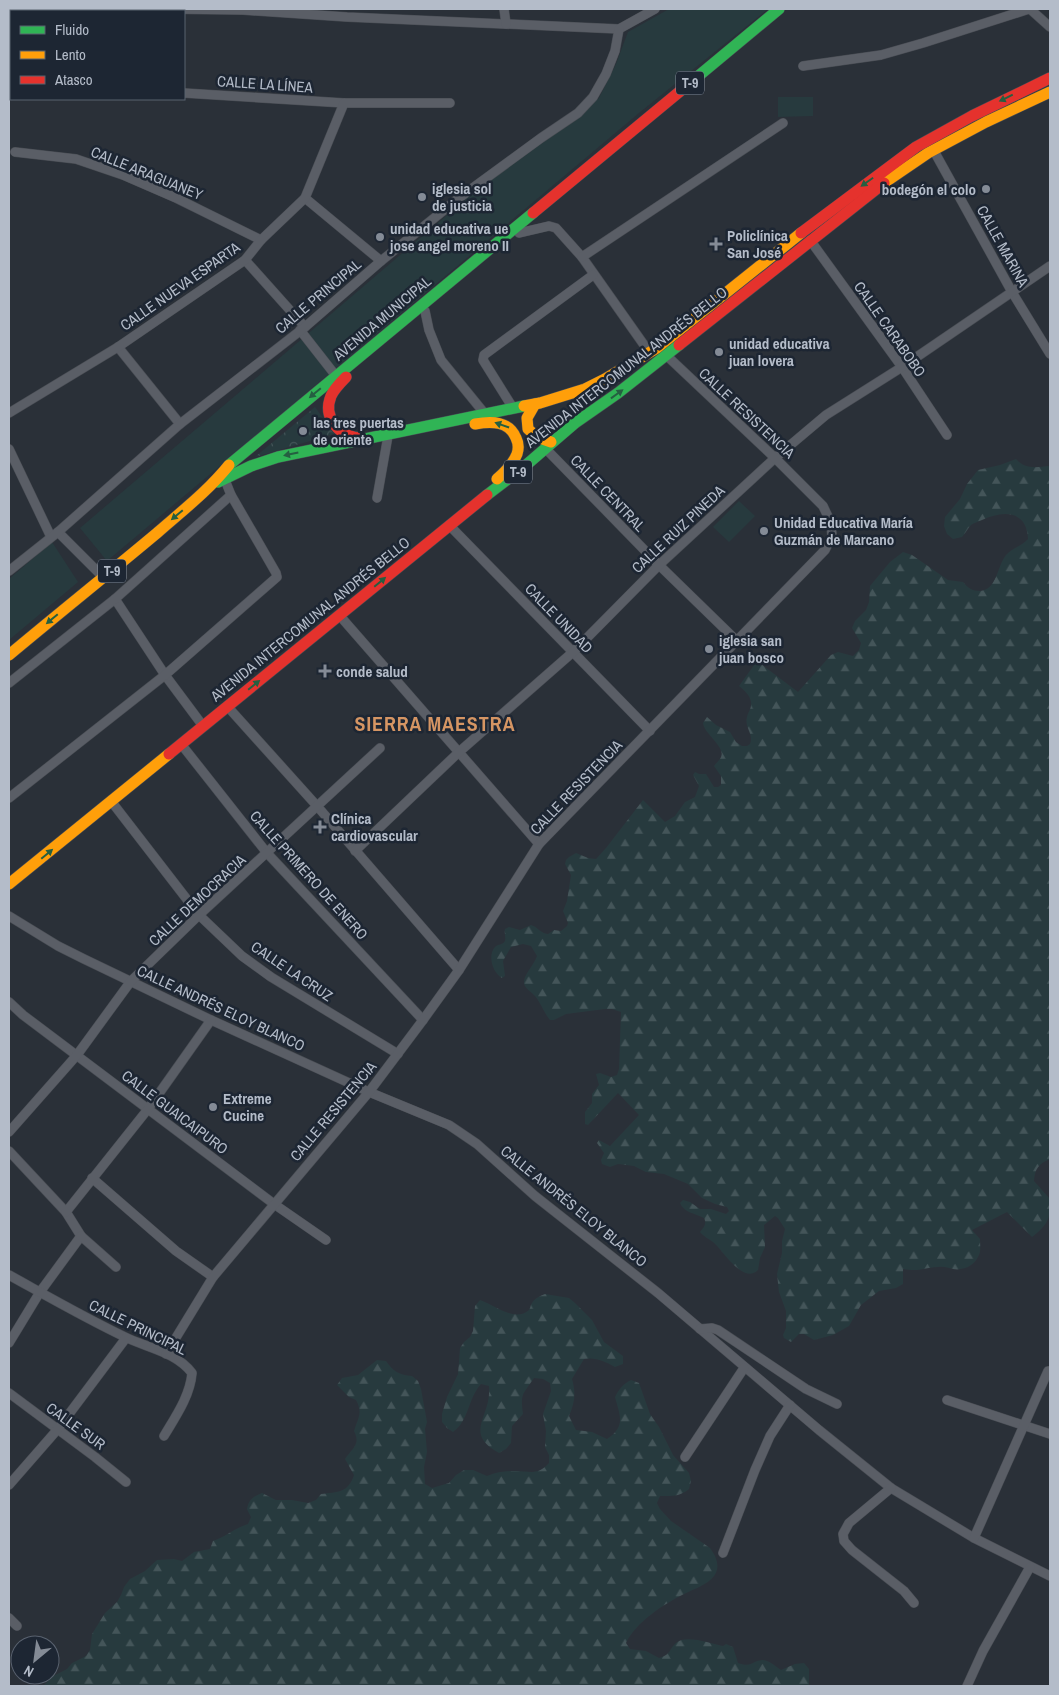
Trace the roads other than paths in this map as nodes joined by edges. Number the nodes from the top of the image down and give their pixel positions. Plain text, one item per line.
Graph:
1 (166, 9) edge
2 (504, 9) edge
3 (655, 9) edge
4 (779, 9) edge
5 (789, 9) edge
6 (243, 10) edge
7 (1032, 10) edge
8 (347, 13) edge
9 (1050, 19) edge
10 (506, 24) junction
11 (1050, 27) edge
12 (619, 29) junction
13 (759, 29) junction
14 (803, 66) dead end
15 (1050, 78) edge
16 (1050, 92) edge
17 (185, 93) edge
18 (344, 103) junction
19 (450, 103) dead end
20 (783, 123) dead end
21 (624, 140) junction
22 (934, 151) junction
23 (15, 152) dead end
24 (305, 198) junction
25 (519, 233) junction
26 (262, 240) junction
27 (810, 240) junction
28 (582, 257) junction
29 (245, 260) junction
30 (381, 261) junction
31 (1050, 266) edge
32 (594, 275) junction
33 (1012, 292) junction
34 (425, 311) junction
35 (302, 328) junction
36 (118, 347) junction
37 (649, 352) junction
38 (1050, 354) edge
39 (666, 355) junction
40 (902, 368) junction
41 (336, 376) junction
42 (535, 404) junction
43 (513, 408) junction
44 (9, 412) edge
45 (485, 414) junction
46 (180, 424) junction
47 (438, 425) junction
48 (947, 435) dead end
49 (388, 436) junction
50 (370, 438) junction
51 (548, 445) junction
52 (9, 449) edge
53 (775, 458) junction
54 (219, 482) junction
55 (231, 495) junction
56 (377, 498) dead end
57 (449, 525) junction
58 (55, 534) junction
59 (660, 565) junction
60 (9, 571) edge
61 (104, 578) junction
62 (115, 599) junction
63 (340, 616) junction
64 (737, 641) junction
65 (573, 652) junction
66 (9, 655) edge
67 (165, 675) junction
68 (9, 683) edge
69 (227, 706) junction
70 (203, 726) junction
71 (650, 731) junction
72 (181, 744) junction
73 (380, 748) dead end
74 (459, 752) junction
75 (9, 798) edge
76 (111, 801) junction
77 (318, 806) junction
78 (539, 844) junction
79 (355, 850) junction
80 (267, 853) junction
81 (9, 884) edge
82 (199, 915) junction
83 (9, 916) edge
84 (459, 970) junction
85 (131, 981) junction
86 (9, 1002) edge
87 (211, 1020) junction
88 (423, 1020) junction
89 (398, 1054) junction
90 (77, 1055) junction
91 (369, 1092) junction
92 (148, 1109) junction
93 (9, 1132) edge
94 (9, 1151) edge
95 (92, 1178) junction
96 (274, 1204) junction
97 (66, 1212) junction
98 (81, 1236) junction
99 (326, 1240) dead end
100 (116, 1266) dead end
101 (9, 1275) edge
102 (213, 1277) junction
103 (40, 1292) junction
104 (700, 1329) junction
105 (126, 1338) junction
106 (9, 1343) edge
107 (166, 1354) junction
108 (744, 1368) junction
109 (1050, 1370) edge
110 (9, 1393) edge
111 (947, 1400) dead end
112 (837, 1404) dead end
113 (790, 1405) junction
114 (1024, 1425) junction
115 (57, 1430) junction
116 (1050, 1434) edge
117 (164, 1436) dead end
118 (685, 1457) dead end
119 (126, 1482) dead end
120 (9, 1485) edge
121 (891, 1488) junction
122 (974, 1538) junction
123 (723, 1553) dead end
124 (1030, 1567) junction
125 (1050, 1576) edge
126 (914, 1603) dead end
127 (9, 1618) edge
128 (17, 1626) dead end
129 (967, 1686) edge

1 - 6 street
2 - 10 street
3 - 12 street
4 - 13 highway, AVENIDA MUNICIPAL / T-9
5 - 13 highway, AVENIDA MUNICIPAL / T-9
6 - 8 street
7 - 9 street
7 - 11 street
7 - 14 street
8 - 10 street
10 - 12 street
12 - 30 street, CALLE PRINCIPAL
13 - 21 highway, AVENIDA MUNICIPAL / T-9
15 -> 37 highway, AVENIDA INTERCOMUNAL ANDRÉS BELLO / T-9
16 - 22 highway, AVENIDA INTERCOMUNAL ANDRÉS BELLO / T-9
17 - 18 street, CALLE LA LÍNEA
18 - 19 street
18 - 24 street, CALLE NUEVA ESPARTA
20 - 28 street
21 - 25 highway, AVENIDA MUNICIPAL / T-9
21 - 41 highway, AVENIDA MUNICIPAL / T-9
22 - 27 highway, AVENIDA INTERCOMUNAL ANDRÉS BELLO / T-9
22 - 33 street, CALLE MARINA
23 - 26 street, CALLE ARAGUANEY
24 - 26 street, CALLE NUEVA ESPARTA
24 - 30 street
25 - 28 street
25 - 34 highway, AVENIDA MUNICIPAL / T-9
26 - 29 street, CALLE NUEVA ESPARTA
27 - 39 highway, AVENIDA INTERCOMUNAL ANDRÉS BELLO / T-9
27 - 40 street, CALLE CARABOBO
28 - 32 street
29 - 35 street
29 - 36 street, CALLE NUEVA ESPARTA
30 - 35 street, CALLE PRINCIPAL
31 - 33 street, CALLE RUIZ PINEDA
32 - 37 street
32 - 43 street
33 - 38 street, CALLE MARINA
33 - 40 street, CALLE RUIZ PINEDA
34 - 45 street
34 - 50 highway, AVENIDA MUNICIPAL / T-9
35 - 41 street
35 - 46 street, CALLE PRINCIPAL
36 - 44 street, CALLE NUEVA ESPARTA
36 - 46 street
37 - 42 highway, AVENIDA INTERCOMUNAL ANDRÉS BELLO / T-9
51 -> 39 highway, AVENIDA INTERCOMUNAL ANDRÉS BELLO / T-9
39 - 53 street, CALLE RESISTENCIA
40 - 48 street, CALLE CARABOBO
40 - 53 street, CALLE RUIZ PINEDA
41 -> 54 highway, AVENIDA MUNICIPAL / T-9
42 - 43 highway, AVENIDA INTERCOMUNAL ANDRÉS BELLO / T-9
42 - 51 highway
43 - 45 highway, AVENIDA INTERCOMUNAL ANDRÉS BELLO / T-9
45 - 47 highway, AVENIDA INTERCOMUNAL ANDRÉS BELLO / T-9
46 - 58 street, CALLE PRINCIPAL
47 - 49 highway, AVENIDA INTERCOMUNAL ANDRÉS BELLO / T-9
57 -> 47 highway, T-9
49 - 50 highway, AVENIDA INTERCOMUNAL ANDRÉS BELLO / T-9
49 - 56 street
50 -> 54 highway, AVENIDA INTERCOMUNAL ANDRÉS BELLO / T-9
51 - 57 highway, AVENIDA INTERCOMUNAL ANDRÉS BELLO / T-9
51 - 59 street, CALLE CENTRAL
52 - 58 street
53 - 59 street, CALLE RUIZ PINEDA
53 - 64 street, CALLE RESISTENCIA
54 - 55 street
54 -> 61 highway, AVENIDA MUNICIPAL / T-9
55 - 62 street
55 - 67 street
63 -> 57 highway, AVENIDA INTERCOMUNAL ANDRÉS BELLO / T-9
57 - 65 street, CALLE UNIDAD
58 - 60 street, CALLE PRINCIPAL
58 - 61 street
59 - 64 street, CALLE CENTRAL
59 - 65 street, CALLE RUIZ PINEDA
61 -> 66 highway, AVENIDA MUNICIPAL / T-9
62 - 67 street
62 - 68 street
69 -> 63 highway, AVENIDA INTERCOMUNAL ANDRÉS BELLO / T-9
63 - 74 street
64 - 71 street, CALLE RESISTENCIA
65 - 71 street, CALLE UNIDAD
65 - 74 street, CALLE RUIZ PINEDA
67 - 70 street
67 - 75 street
69 - 70 highway, AVENIDA INTERCOMUNAL ANDRÉS BELLO / T-9
69 - 77 street
70 - 72 highway, AVENIDA INTERCOMUNAL ANDRÉS BELLO / T-9
71 - 78 street, CALLE RESISTENCIA
72 - 76 highway, AVENIDA INTERCOMUNAL ANDRÉS BELLO / T-9
72 - 80 street, CALLE PRIMERO DE ENERO
73 - 77 street, CALLE DEMOCRACIA
74 - 78 street
74 - 79 street, CALLE RUIZ PINEDA
81 -> 76 highway, AVENIDA INTERCOMUNAL ANDRÉS BELLO / T-9
76 - 82 street, CALLE LA CRUZ
77 - 79 street
77 - 80 street, CALLE DEMOCRACIA
78 - 84 street, CALLE RESISTENCIA
79 - 84 street
80 - 82 street, CALLE DEMOCRACIA
80 - 88 street, CALLE PRIMERO DE ENERO
82 - 85 street, CALLE DEMOCRACIA
82 - 89 street, CALLE LA CRUZ
83 - 85 street, CALLE ANDRÉS ELOY BLANCO
84 - 88 street, CALLE RESISTENCIA
85 - 87 street, CALLE ANDRÉS ELOY BLANCO
85 - 90 street, CALLE DEMOCRACIA
86 - 90 street, CALLE GUAICAIPURO
87 - 91 street, CALLE ANDRÉS ELOY BLANCO
87 - 92 street
88 - 89 street, CALLE RESISTENCIA
89 - 91 street, CALLE RESISTENCIA
90 - 92 street, CALLE GUAICAIPURO
90 - 93 street, CALLE DEMOCRACIA
91 - 96 street, CALLE RESISTENCIA
91 - 104 street, CALLE ANDRÉS ELOY BLANCO
92 - 95 street
92 - 96 street, CALLE GUAICAIPURO
94 - 97 street
95 - 97 street
95 - 102 street
96 - 99 street, CALLE GUAICAIPURO
96 - 102 street, CALLE RESISTENCIA
97 - 98 street
98 - 100 street
98 - 103 street
101 - 103 street, CALLE PRINCIPAL
102 - 107 street, CALLE RESISTENCIA
103 - 105 street, CALLE PRINCIPAL
103 - 106 street
104 - 108 street, CALLE ANDRÉS ELOY BLANCO
104 - 112 street
105 - 107 street, CALLE PRINCIPAL
105 - 115 street
107 - 117 street, CALLE PRINCIPAL
108 - 113 street, CALLE ANDRÉS ELOY BLANCO
108 - 118 street
109 - 114 street
110 - 115 street, CALLE SUR
111 - 114 street
113 - 121 street, CALLE ANDRÉS ELOY BLANCO
113 - 123 street
114 - 116 street
114 - 122 street
115 - 119 street, CALLE SUR
115 - 120 street
121 - 122 street, CALLE ANDRÉS ELOY BLANCO
121 - 126 street
122 - 124 street, CALLE ANDRÉS ELOY BLANCO
124 - 125 street, CALLE ANDRÉS ELOY BLANCO
124 - 129 street
127 - 128 street

